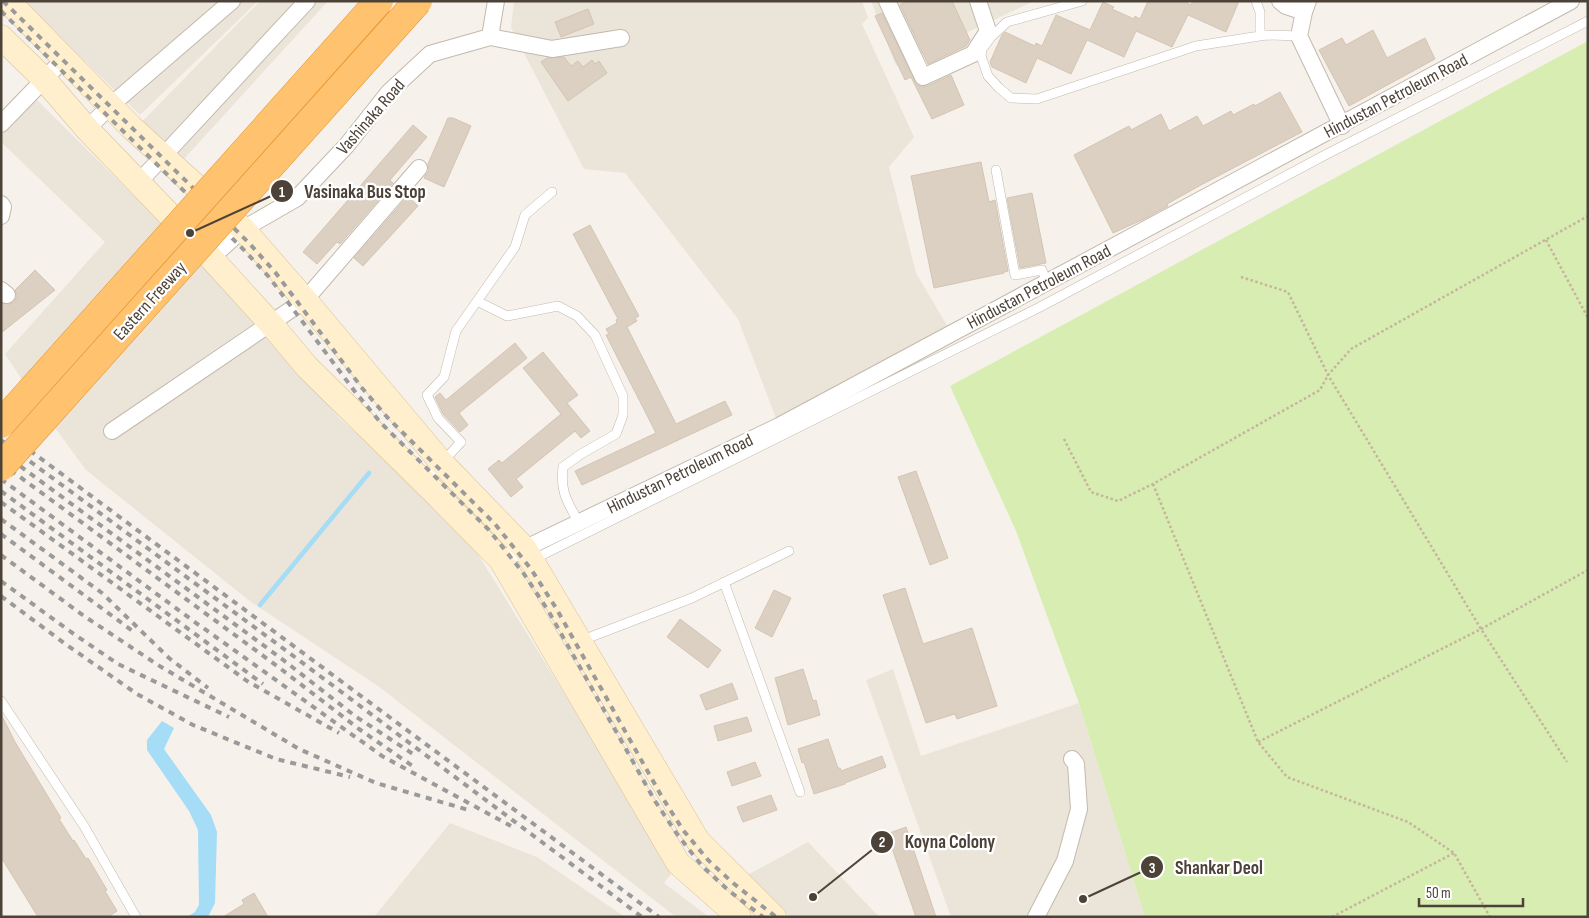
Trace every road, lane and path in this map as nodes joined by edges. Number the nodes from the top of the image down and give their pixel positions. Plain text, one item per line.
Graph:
1 (7, 1) edge
2 (232, 1) edge
3 (307, 1) edge
4 (379, 1) edge
5 (418, 1) edge
6 (496, 1) edge
7 (886, 1) edge
8 (978, 1) edge
9 (1082, 1) edge
10 (1256, 1) edge
11 (1280, 1) edge
12 (1571, 1) edge
13 (1306, 7) edge
14 (1, 8) edge
15 (1588, 21) edge
16 (1260, 36) junction
17 (1299, 36) junction
18 (1, 37) edge
19 (490, 37) junction
20 (621, 38) dead end
21 (64, 59) junction
22 (44, 79) junction
23 (110, 106) junction
24 (1, 124) edge
25 (1342, 126) junction
26 (131, 127) junction
27 (87, 129) junction
28 (109, 150) junction
29 (162, 156) junction
30 (419, 168) dead end
31 (996, 170) dead end
32 (139, 182) junction
33 (552, 192) dead end
34 (1, 204) edge
35 (1, 216) edge
36 (1588, 216) edge
37 (243, 229) junction
38 (1546, 240) junction
39 (211, 258) junction
40 (1241, 277) dead end
41 (1047, 283) junction
42 (305, 300) junction
43 (477, 301) junction
44 (1588, 318) edge
45 (271, 324) junction
46 (1328, 375) junction
47 (1, 424) edge
48 (112, 431) dead end
49 (1064, 439) dead end
50 (442, 462) junction
51 (1, 467) edge
52 (424, 482) junction
53 (1153, 484) junction
54 (579, 523) junction
55 (789, 551) dead end
56 (528, 554) junction
57 (504, 567) junction
58 (1588, 570) edge
59 (724, 582) junction
60 (1481, 629) junction
61 (580, 642) junction
62 (1, 701) edge
63 (1258, 742) junction
64 (1072, 759) dead end
65 (1567, 762) dead end
66 (800, 792) dead end
67 (1454, 853) junction
68 (136, 917) edge
69 (739, 917) edge
70 (774, 917) edge
71 (1036, 917) edge
72 (1332, 917) edge
73 (1490, 917) edge

1 - 14 main road
1 - 21 main road
2 - 23 street
3 - 29 street
4 - 47 highway, Eastern Freeway, bridge
5 - 51 highway, Eastern Freeway, bridge
6 - 19 street
7 - 8 street
9 - 16 lane
10 - 16 lane
11 - 13 street
12 - 25 street, Hindustan Petroleum Road
13 - 17 street
15 - 56 lane
16 - 17 lane
17 - 25 street
18 - 22 main road
19 - 20 street
19 - 37 street, Vashinaka Road
21 - 22 street
21 - 23 main road
22 - 24 street
22 - 27 main road
23 - 26 main road
23 - 27 street
25 - 41 street, Hindustan Petroleum Road
26 - 28 main road
26 - 29 main road
27 - 28 main road
28 - 32 main road
29 - 32 street
29 - 37 main road
30 - 42 street
31 - 41 lane
32 - 39 main road
33 - 43 lane
34 - 35 street
36 - 38 path
37 - 39 street, Vashinaka Road
37 - 42 main road
38 - 44 path
38 - 46 path
39 - 45 main road
40 - 46 path
41 - 54 street, Hindustan Petroleum Road
42 - 45 street
42 - 50 main road
43 - 50 lane
43 - 54 lane
45 - 48 street
45 - 52 main road
46 - 53 path
46 - 60 path
49 - 53 path
50 - 52 lane
50 - 56 main road
52 - 57 main road
53 - 63 path
54 - 56 street, Hindustan Petroleum Road
55 - 59 lane
56 - 57 street, Hindustan Petroleum Road
56 - 61 main road
57 - 69 main road
58 - 60 path
59 - 61 lane
59 - 66 lane
60 - 63 path
60 - 65 path
61 - 70 main road
62 - 68 lane
63 - 67 path
64 - 71 street
67 - 72 path
67 - 73 path

